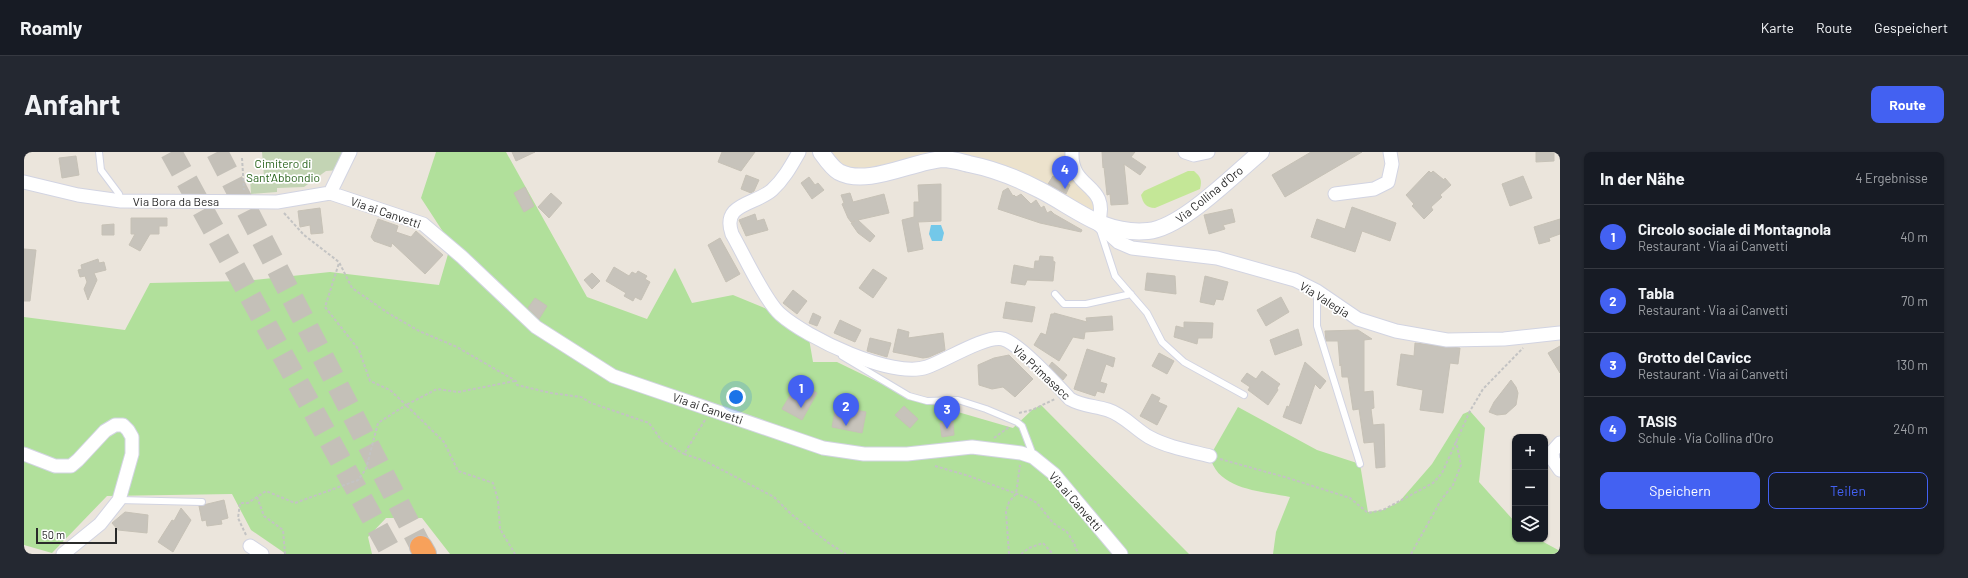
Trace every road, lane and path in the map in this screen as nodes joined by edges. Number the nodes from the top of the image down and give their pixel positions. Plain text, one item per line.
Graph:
1 (99, 152) edge
2 (350, 152) edge
3 (799, 152) edge
4 (821, 152) edge
5 (1072, 152) edge
6 (1185, 152) edge
7 (1208, 152) edge
8 (1260, 152) edge
9 (1390, 152) edge
10 (242, 158) dead end
11 (24, 182) edge
12 (330, 193) junction
13 (1335, 194) dead end
14 (121, 201) junction
15 (244, 201) junction
16 (277, 202) junction
17 (1098, 224) junction
18 (339, 262) junction
19 (1317, 291) junction
20 (1055, 294) dead end
21 (1131, 294) junction
22 (1559, 334) edge
23 (1530, 337) junction
24 (825, 342) junction
25 (516, 381) junction
26 (1064, 393) junction
27 (1244, 395) dead end
28 (406, 405) junction
29 (714, 409) junction
30 (1019, 413) dead end
31 (1017, 422) junction
32 (1456, 442) junction
33 (1560, 443) edge
34 (984, 448) junction
35 (1021, 453) junction
36 (24, 454) edge
37 (684, 454) junction
38 (1210, 456) joint
39 (1033, 457) junction
40 (1360, 464) dead end
41 (935, 466) dead end
42 (1560, 470) edge
43 (1016, 494) junction
44 (257, 497) junction
45 (119, 500) junction
46 (202, 502) dead end
47 (250, 546) joint
48 (63, 554) edge
49 (262, 554) edge
50 (285, 554) edge
51 (515, 554) edge
52 (846, 554) edge
53 (1008, 554) edge
54 (1021, 554) edge
55 (1053, 554) edge
56 (1078, 554) edge
57 (1121, 554) edge
58 (1412, 554) edge

1 - 14 lane
2 - 12 street
3 - 24 street, Via Primasacc
4 - 17 street, Via Collina d'Oro
5 - 17 street
6 - 7 street
8 - 17 street, Via Collina d'Oro
9 - 13 street
10 - 15 path
11 - 14 street, Via Bora da Besa
12 - 16 street, Via Bora da Besa
12 - 29 street, Via ai Canvetti
14 - 15 street, Via Bora da Besa
15 - 16 street, Via Bora da Besa
16 - 18 path
17 - 19 street, Via Valegia
17 - 21 lane
18 - 25 path
18 - 28 path
19 - 23 street, Via Valegia
19 - 40 lane
20 - 21 lane
21 - 27 lane
22 - 23 street, Via Valegia
23 - 32 path
24 - 26 street, Via Primasacc
24 - 31 lane, Via Primasacc
25 - 28 path
25 - 37 path
26 - 30 path
26 - 38 street, Via Primasacc
28 - 44 path
28 - 51 path
29 - 34 street, Via ai Canvetti
29 - 37 path
31 - 34 path
31 - 39 lane
32 - 38 path
32 - 58 path
33 - 42 street
34 - 35 street, Via ai Canvetti
35 - 39 street, Via ai Canvetti
35 - 43 path
36 - 45 street
37 - 52 path
39 - 57 street, Via ai Canvetti
41 - 43 path
43 - 53 path
43 - 56 path
44 - 47 path
44 - 50 path
45 - 46 lane
45 - 48 street
47 - 49 street
54 - 55 path

